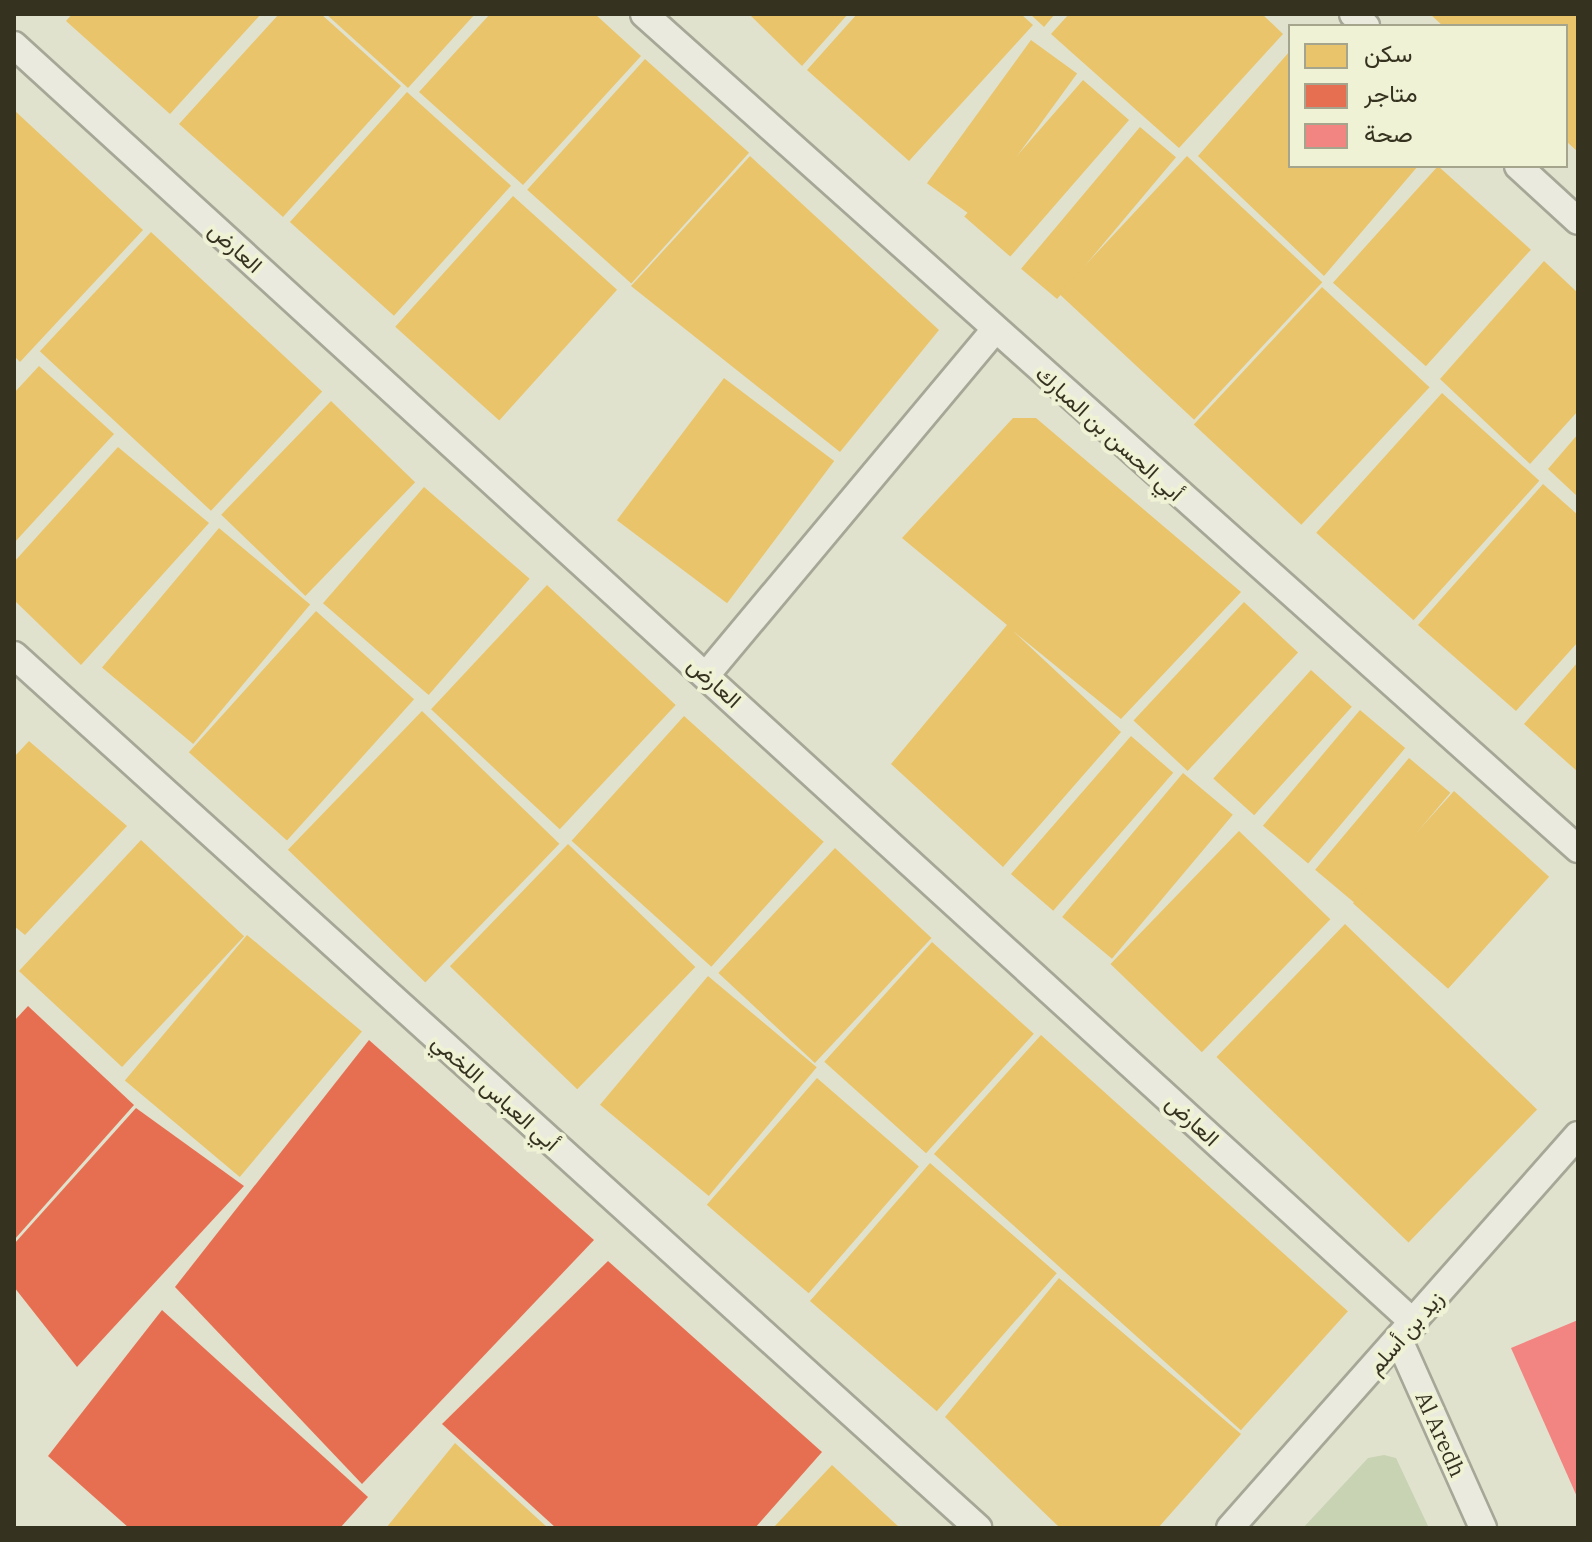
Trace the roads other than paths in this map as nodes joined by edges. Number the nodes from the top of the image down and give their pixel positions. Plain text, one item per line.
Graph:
1 (644, 14) edge
2 (14, 45) edge
3 (1520, 168) edge
4 (1578, 221) edge
5 (995, 330) junction
6 (14, 655) edge
7 (707, 674) junction
8 (1578, 849) edge
9 (1578, 1135) edge
10 (1406, 1331) junction
11 (978, 1528) edge
12 (1230, 1528) edge
13 (1483, 1528) edge

1 - 5 street, أبي الحسن بن المبارك
2 - 7 street, العارض
3 - 4 street
5 - 7 street
5 - 8 street, أبي الحسن بن المبارك
6 - 11 street, أبي العباس اللخمي
7 - 10 street, العارض
9 - 10 street, زيد بن أسلم
10 - 12 street, زيد بن أسلم
10 - 13 street, Al Aredh

